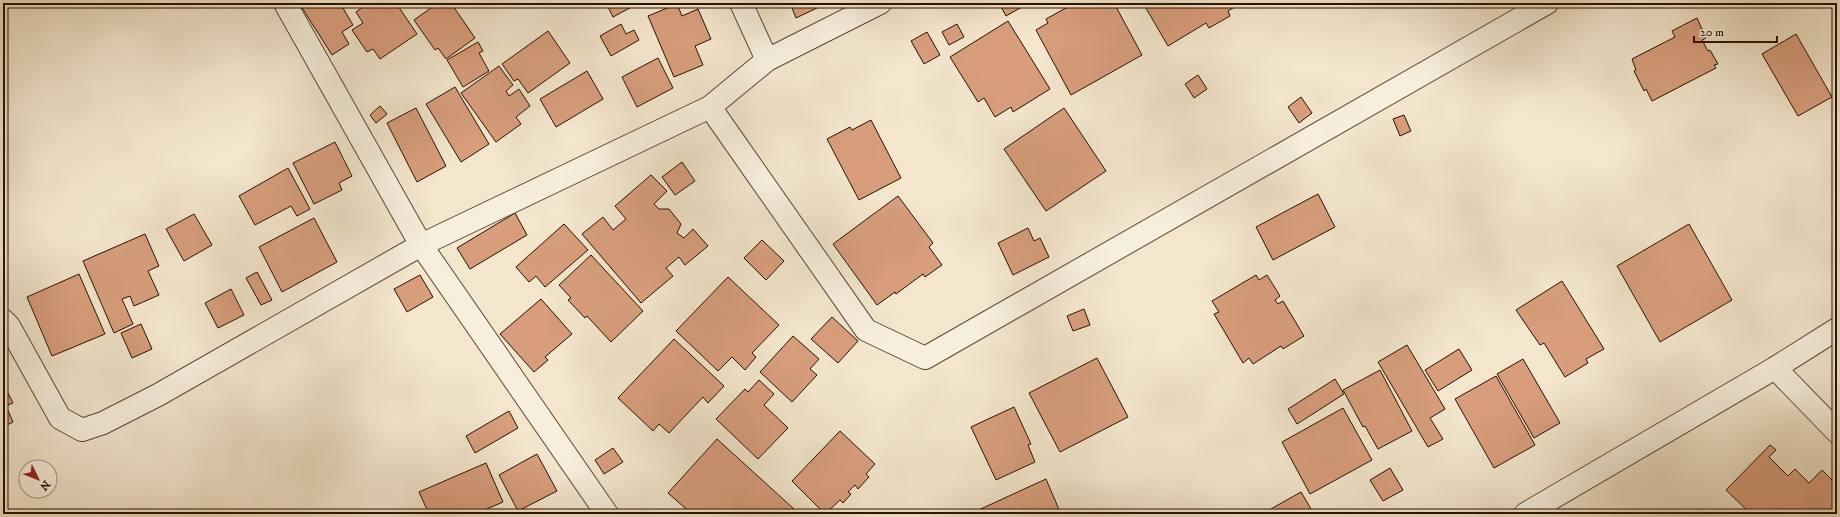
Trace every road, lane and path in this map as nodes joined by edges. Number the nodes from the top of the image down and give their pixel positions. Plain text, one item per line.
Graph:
1 (285, 3) edge
2 (741, 3) edge
3 (880, 3) edge
4 (1547, 3) edge
5 (767, 60) junction
6 (710, 107) junction
7 (421, 245) junction
8 (3, 320) edge
9 (1837, 329) edge
10 (1775, 368) junction
11 (1837, 432) edge
12 (608, 514) edge
13 (1525, 514) edge

1 - 7 street
2 - 5 street
3 - 5 street
4 - 6 street
5 - 6 street
6 - 7 street
7 - 8 street
7 - 12 street
9 - 10 street
10 - 11 street
10 - 13 street

